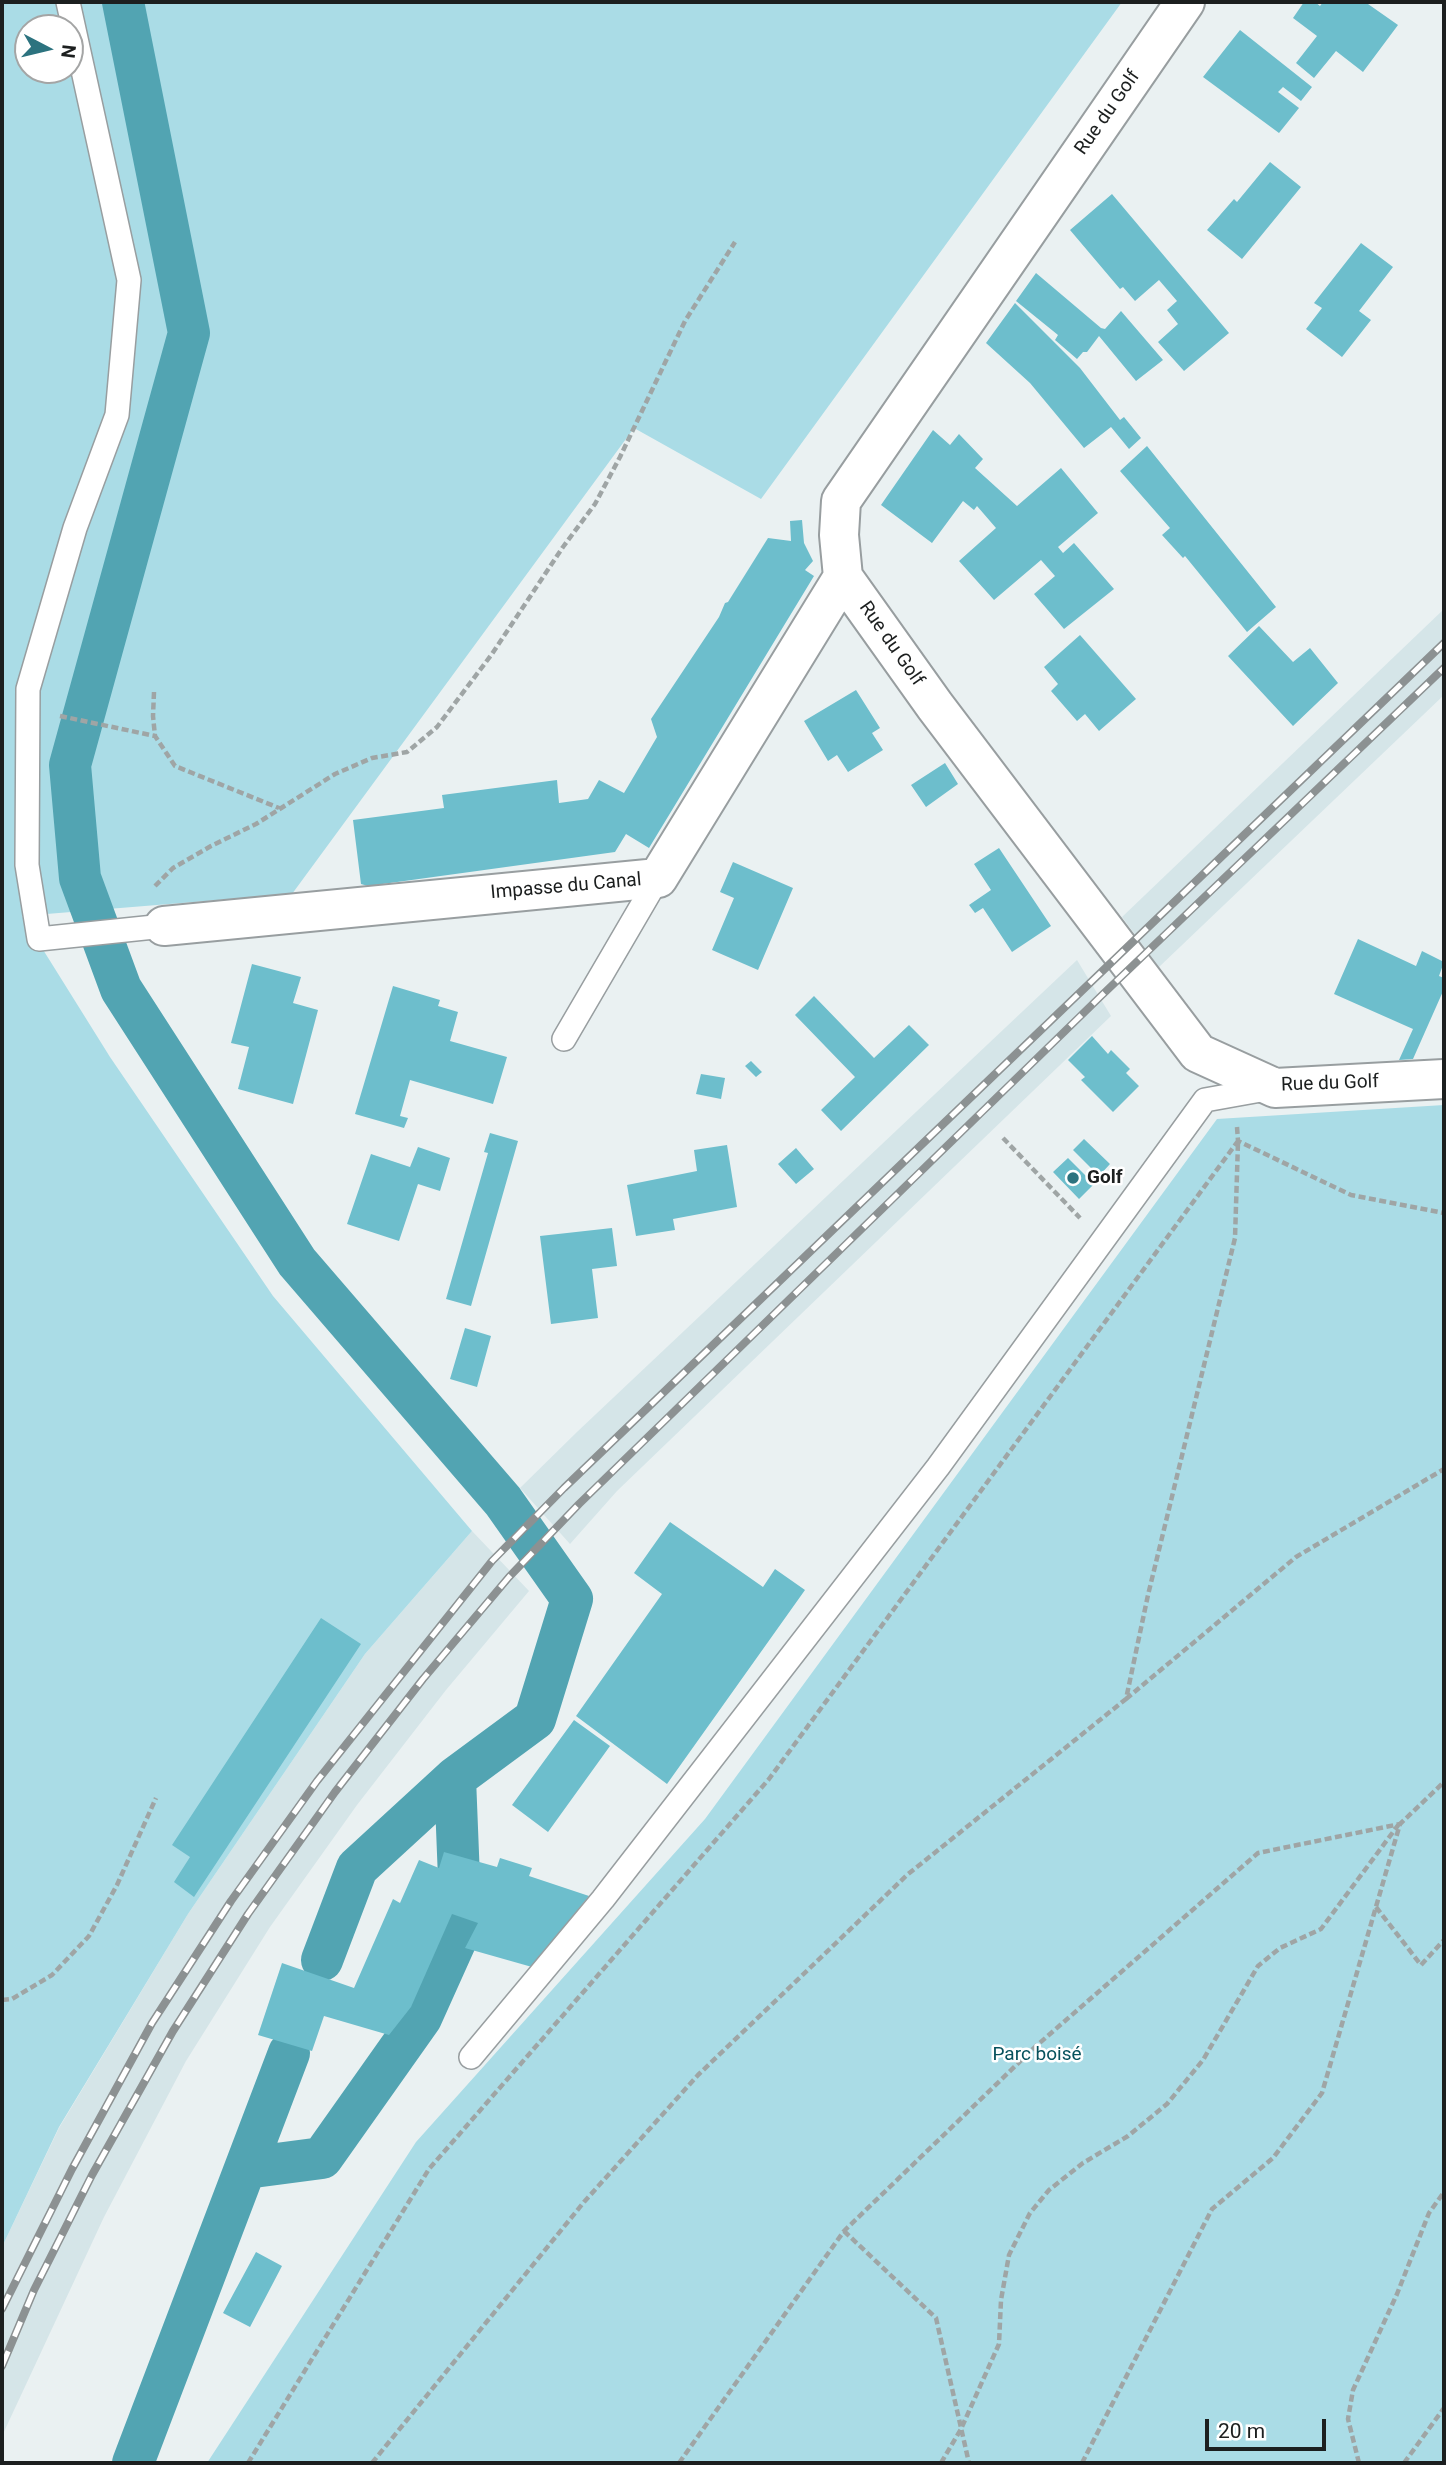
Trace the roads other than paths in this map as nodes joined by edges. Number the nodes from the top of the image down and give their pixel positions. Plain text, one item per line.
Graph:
1 (68, 2) edge
2 (1185, 2) edge
3 (843, 577) junction
4 (658, 878) junction
5 (163, 926) joint
6 (564, 1039) dead end
7 (1444, 1079) edge
8 (1275, 1088) junction
9 (471, 2057) dead end

1 - 5 lane
2 - 3 street, Rue du Golf
3 - 4 street, Impasse du Canal
3 - 8 street, Rue du Golf
4 - 5 street, Impasse du Canal
4 - 6 lane
7 - 8 street, Rue du Golf
8 - 9 lane

